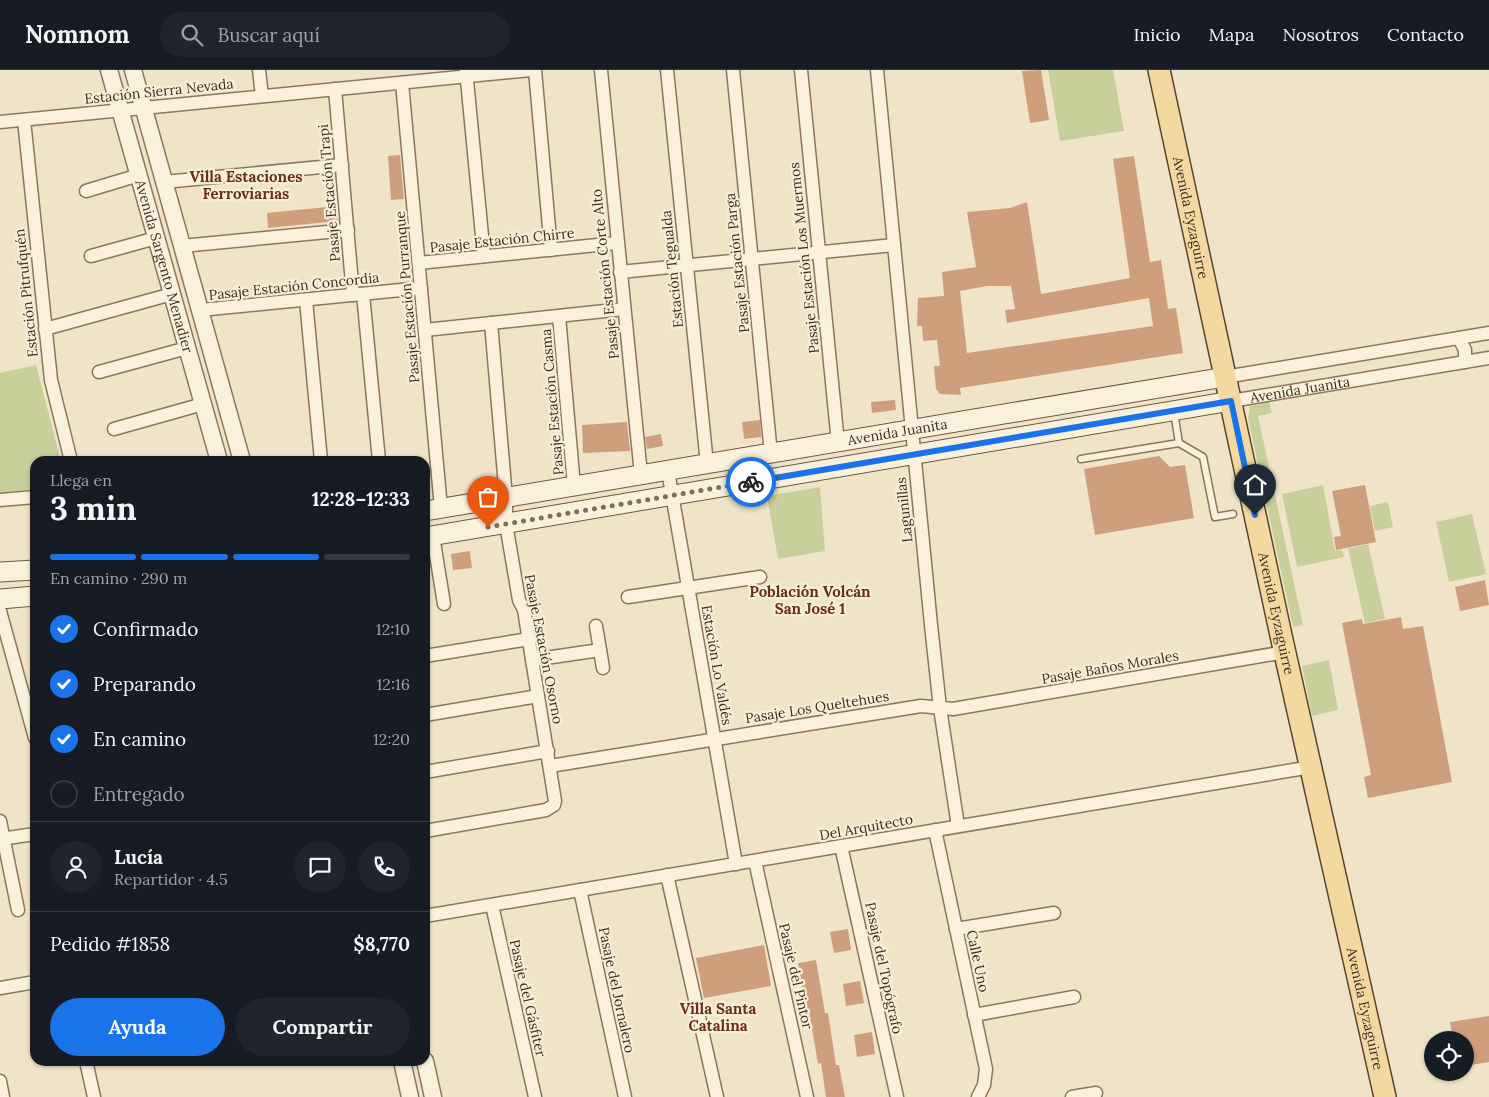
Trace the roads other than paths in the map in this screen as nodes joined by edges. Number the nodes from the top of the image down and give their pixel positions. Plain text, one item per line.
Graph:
1 (110, 70) edge
2 (133, 70) edge
3 (259, 70) edge
4 (531, 70) edge
5 (535, 70) edge
6 (601, 70) edge
7 (667, 70) edge
8 (733, 70) edge
9 (801, 70) edge
10 (877, 70) edge
11 (1159, 70) edge
12 (467, 73) edge
13 (402, 83) junction
14 (335, 89) junction
15 (262, 96) junction
16 (143, 108) junction
17 (121, 110) junction
18 (24, 120) junction
19 (0, 122) edge
20 (342, 165) junction
21 (139, 175) junction
22 (164, 182) junction
23 (86, 190) dead end
24 (348, 230) junction
25 (156, 238) junction
26 (617, 244) junction
27 (894, 245) junction
28 (182, 246) junction
29 (551, 250) junction
30 (819, 252) junction
31 (91, 256) dead end
32 (484, 256) junction
33 (752, 259) junction
34 (419, 263) junction
35 (687, 265) junction
36 (620, 272) junction
37 (421, 288) junction
38 (172, 294) junction
39 (358, 294) junction
40 (306, 300) junction
41 (624, 309) junction
42 (200, 310) junction
43 (559, 316) junction
44 (491, 323) junction
45 (45, 328) junction
46 (425, 330) junction
47 (1489, 333) edge
48 (1458, 338) junction
49 (187, 348) junction
50 (1489, 358) edge
51 (1464, 362) junction
52 (99, 372) dead end
53 (1225, 377) junction
54 (1231, 401) junction
55 (203, 404) junction
56 (1174, 411) junction
57 (114, 429) dead end
58 (913, 430) junction
59 (838, 443) junction
60 (1178, 443) junction
61 (772, 454) junction
62 (913, 455) junction
63 (70, 456) edge
64 (215, 456) edge
65 (241, 456) edge
66 (321, 456) edge
67 (378, 456) edge
68 (1081, 459) dead end
69 (707, 464) junction
70 (668, 471) junction
71 (641, 475) junction
72 (574, 486) junction
73 (672, 496) junction
74 (30, 497) edge
75 (506, 498) junction
76 (0, 500) edge
77 (433, 510) edge
78 (1234, 514) dead end
79 (506, 524) junction
80 (430, 537) edge
81 (430, 541) edge
82 (30, 570) edge
83 (0, 572) edge
84 (760, 577) dead end
85 (688, 588) junction
86 (30, 596) edge
87 (628, 597) dead end
88 (0, 599) edge
89 (444, 604) dead end
90 (0, 611) edge
91 (596, 626) dead end
92 (529, 639) junction
93 (600, 650) junction
94 (1285, 652) junction
95 (430, 655) edge
96 (532, 660) junction
97 (603, 668) dead end
98 (538, 696) junction
99 (940, 708) junction
100 (430, 714) edge
101 (30, 720) edge
102 (714, 739) junction
103 (548, 751) junction
104 (550, 766) junction
105 (1311, 767) junction
106 (430, 771) edge
107 (0, 821) edge
108 (958, 826) junction
109 (430, 830) edge
110 (935, 830) junction
111 (30, 835) edge
112 (3, 839) edge
113 (841, 846) junction
114 (754, 861) junction
115 (736, 864) junction
116 (667, 875) junction
117 (580, 890) junction
118 (492, 905) junction
119 (18, 910) dead end
120 (1054, 913) dead end
121 (430, 915) edge
122 (956, 929) junction
123 (30, 983) edge
124 (0, 988) edge
125 (1074, 997) dead end
126 (974, 1015) junction
127 (87, 1066) edge
128 (403, 1066) edge
129 (426, 1066) edge
130 (0, 1081) edge
131 (1096, 1093) dead end
132 (3, 1097) edge
133 (94, 1097) edge
134 (410, 1097) edge
135 (434, 1097) edge
136 (535, 1097) edge
137 (625, 1097) edge
138 (717, 1097) edge
139 (807, 1097) edge
140 (897, 1097) edge
141 (978, 1097) edge
142 (1072, 1097) edge
143 (1385, 1097) edge

1 - 17 street, Avenida Sargento Menadier
2 - 16 street, Avenida Sargento Menadier
3 - 15 street
4 - 12 street, Estación Sierra Nevada
5 - 29 street
6 - 26 street, Pasaje Estación Corte Alto
7 - 35 street, Estación Tegualda
8 - 33 street, Pasaje Estación Parga
9 - 30 street, Pasaje Estación Los Muermos
10 - 27 street, Lagunillas
11 - 53 main road, Avenida Eyzaguirre
12 - 13 street, Estación Sierra Nevada
12 - 32 street
13 - 14 street, Estación Sierra Nevada
13 - 34 street, Pasaje Estación Purranque
14 - 15 street, Estación Sierra Nevada
14 - 20 street, Pasaje Estación Trapi
15 - 16 street, Estación Sierra Nevada
16 - 17 street, Estación Sierra Nevada
16 - 22 street, Avenida Sargento Menadier
17 - 18 street, Estación Sierra Nevada
17 - 21 street, Avenida Sargento Menadier
18 - 19 street, Estación Sierra Nevada
18 - 45 street, Estación Pitrufquén
20 - 22 street
20 - 24 street, Pasaje Estación Trapi
21 - 23 street
21 - 25 street, Avenida Sargento Menadier
22 - 28 street, Avenida Sargento Menadier
24 - 28 street
24 - 39 street, Pasaje Estación Trapi
25 - 31 street
25 - 38 street, Avenida Sargento Menadier
26 - 29 street, Pasaje Estación Chirre
26 - 36 street, Pasaje Estación Corte Alto
27 - 30 street
27 - 58 street, Lagunillas
28 - 42 street, Avenida Sargento Menadier
29 - 32 street, Pasaje Estación Chirre
30 - 33 street
30 - 59 street, Pasaje Estación Los Muermos
32 - 34 street, Pasaje Estación Chirre
33 - 35 street
33 - 61 street, Pasaje Estación Parga
34 - 37 street, Pasaje Estación Purranque
35 - 36 street
35 - 69 street, Estación Tegualda
36 - 41 street, Pasaje Estación Corte Alto
37 - 39 street, Pasaje Estación Concordia
37 - 46 street, Pasaje Estación Purranque
38 - 45 street
38 - 49 street, Avenida Sargento Menadier
39 - 40 street, Pasaje Estación Concordia
39 - 67 street, Pasaje Estación Trapi
40 - 42 street, Pasaje Estación Concordia
40 - 66 street
41 - 43 street
41 - 71 street, Pasaje Estación Corte Alto
42 - 65 street, Avenida Sargento Menadier
43 - 44 street
43 - 72 street, Pasaje Estación Casma
44 - 46 street
44 - 75 street, Pasaje Estación Osorno
45 - 63 street, Estación Pitrufquén
46 - 77 street, Pasaje Estación Purranque
47 - 48 street, Avenida Juanita
48 - 51 street
48 - 53 street, Avenida Juanita
49 - 52 street
49 - 55 street, Avenida Sargento Menadier
50 - 51 street, Avenida Juanita
51 - 54 street, Avenida Juanita
53 - 54 main road, Avenida Eyzaguirre
53 - 58 main road, Avenida Juanita
54 - 56 main road, Avenida Juanita
54 - 94 main road, Avenida Eyzaguirre
55 - 57 street
55 - 64 street, Avenida Sargento Menadier
56 - 60 lane
56 - 62 main road, Avenida Juanita
58 - 59 main road, Avenida Juanita
58 - 62 street, Lagunillas
59 - 61 main road, Avenida Juanita
60 - 68 lane
60 - 78 lane
61 - 69 main road, Avenida Juanita
62 - 73 main road, Avenida Juanita
62 - 99 street, Lagunillas
69 - 70 main road, Avenida Juanita
70 - 71 main road, Avenida Juanita
70 - 73 street, Estación Lo Valdés
71 - 72 main road, Avenida Juanita
72 - 75 main road, Avenida Juanita
73 - 79 main road, Avenida Juanita
73 - 85 street, Estación Lo Valdés
74 - 76 street
75 - 77 main road, Avenida Juanita
75 - 79 street, Pasaje Estación Osorno
79 - 80 main road, Avenida Juanita
79 - 92 street, Pasaje Estación Osorno
81 - 89 street
82 - 83 main road
84 - 85 street
85 - 87 street
85 - 102 street, Estación Lo Valdés
86 - 88 main road
90 - 101 street
91 - 93 street
92 - 95 street
92 - 96 street, Pasaje Estación Osorno
93 - 96 street
93 - 97 street
94 - 99 street, Pasaje Baños Morales
94 - 105 main road, Avenida Eyzaguirre
96 - 98 street, Pasaje Estación Osorno
98 - 100 street
98 - 103 street, Pasaje Estación Osorno
99 - 102 street, Pasaje Los Queltehues
99 - 108 street, Lagunillas
102 - 104 street, Pasaje Los Queltehues
102 - 115 street, Estación Lo Valdés
103 - 104 street, Pasaje Estación Osorno
103 - 106 street
104 - 109 street, Pasaje Estación Osorno
105 - 108 street, Del Arquitecto
105 - 143 main road, Avenida Eyzaguirre
107 - 112 street
108 - 110 street, Del Arquitecto
110 - 113 street, Del Arquitecto
110 - 122 street, Calle Uno
111 - 112 street
112 - 119 street
113 - 114 street, Del Arquitecto
113 - 140 street, Pasaje del Topógrafo
114 - 115 street, Del Arquitecto
114 - 139 street, Pasaje del Pintor
115 - 116 street, Del Arquitecto
116 - 117 street, Del Arquitecto
116 - 138 street
117 - 118 street, Del Arquitecto
117 - 137 street, Pasaje del Jornalero
118 - 121 street, Del Arquitecto
118 - 136 street, Pasaje del Gásfiter
120 - 122 street
122 - 126 street, Calle Uno
123 - 124 street
125 - 126 street
126 - 141 street, Calle Uno
127 - 133 street
128 - 134 street
129 - 135 street
130 - 132 street
131 - 142 street

